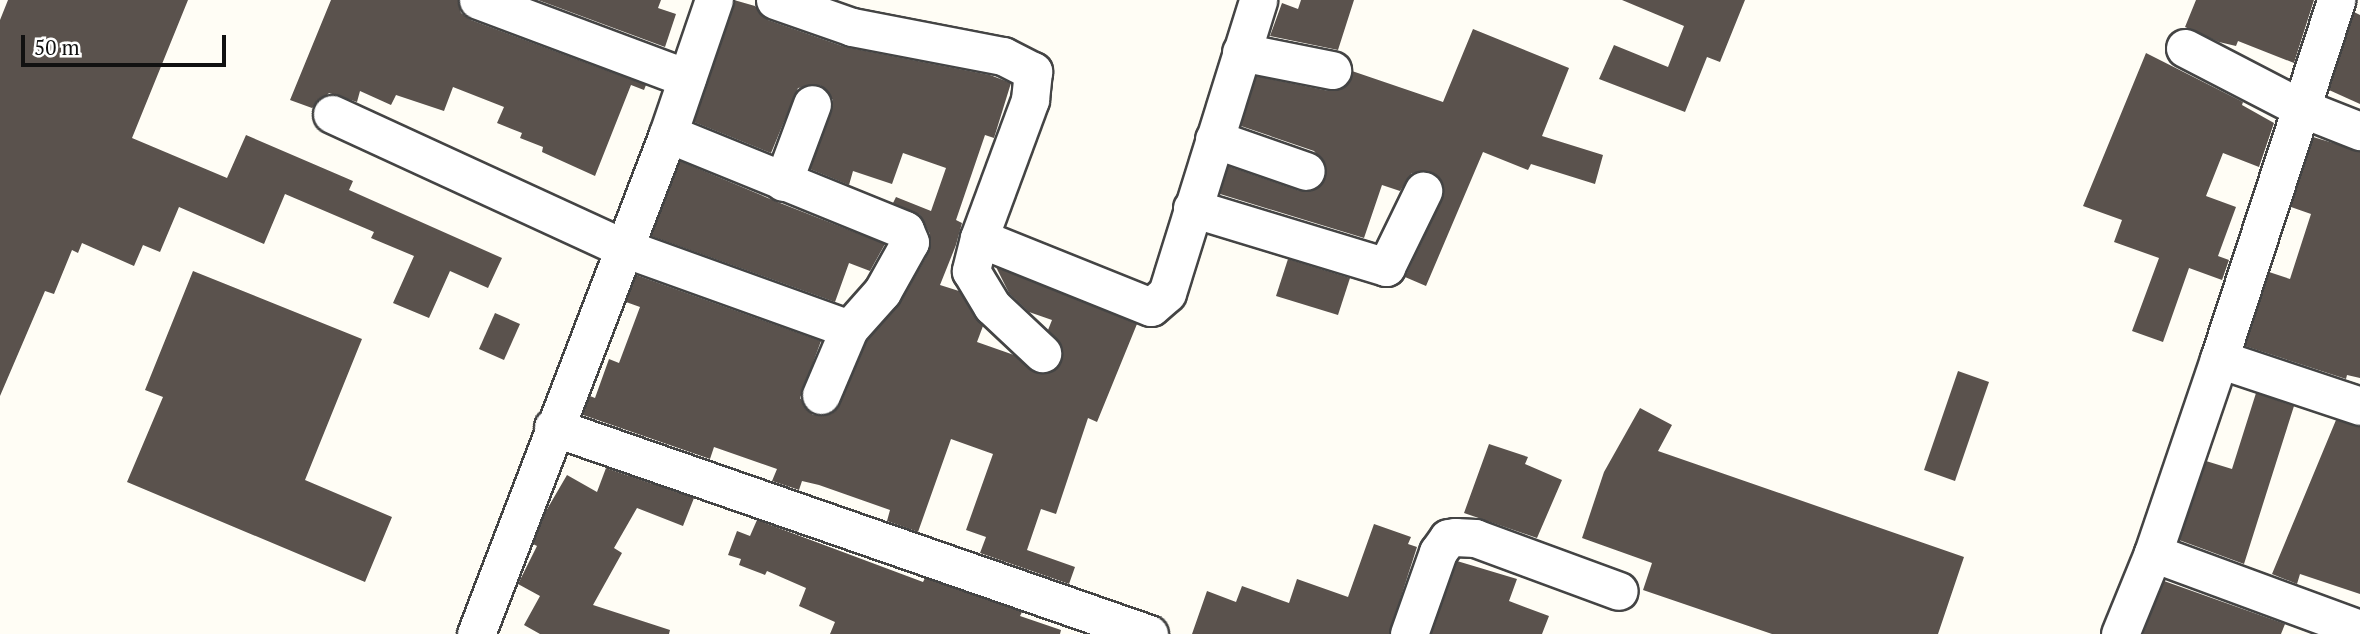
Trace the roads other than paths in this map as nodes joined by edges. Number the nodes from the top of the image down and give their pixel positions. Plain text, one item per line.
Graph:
1 (478, 0) edge
2 (715, 0) edge
3 (775, 0) edge
4 (1258, 0) edge
5 (2336, 0) edge
6 (2185, 48) dead end
7 (1241, 52) junction
8 (1332, 70) dead end
9 (687, 78) junction
10 (812, 104) dead end
11 (2299, 107) junction
12 (332, 114) dead end
13 (2360, 131) edge
14 (668, 134) junction
15 (1214, 139) junction
16 (1306, 171) dead end
17 (783, 182) junction
18 (1423, 191) dead end
19 (1192, 208) junction
20 (979, 238) junction
21 (624, 248) junction
22 (849, 329) junction
23 (1042, 353) dead end
24 (2219, 359) junction
25 (821, 395) dead end
26 (2360, 407) edge
27 (553, 427) junction
28 (2153, 553) junction
29 (1619, 591) dead end
30 (2360, 629) edge
31 (476, 634) edge
32 (1149, 634) edge
33 (1409, 634) edge
34 (2120, 634) edge

1 - 9 street
2 - 9 street
3 - 20 street
4 - 7 street
5 - 11 street
6 - 11 street
7 - 8 street
7 - 15 street
9 - 14 street
10 - 17 street
11 - 13 street
11 - 24 street
12 - 21 street
14 - 17 street
14 - 21 street
15 - 16 street
15 - 19 street
17 - 22 street
18 - 19 street
19 - 20 street
20 - 23 street
21 - 22 street
21 - 27 street
22 - 25 street
24 - 26 street
24 - 28 street
27 - 31 street
27 - 32 street
28 - 30 street
28 - 34 street
29 - 33 street

